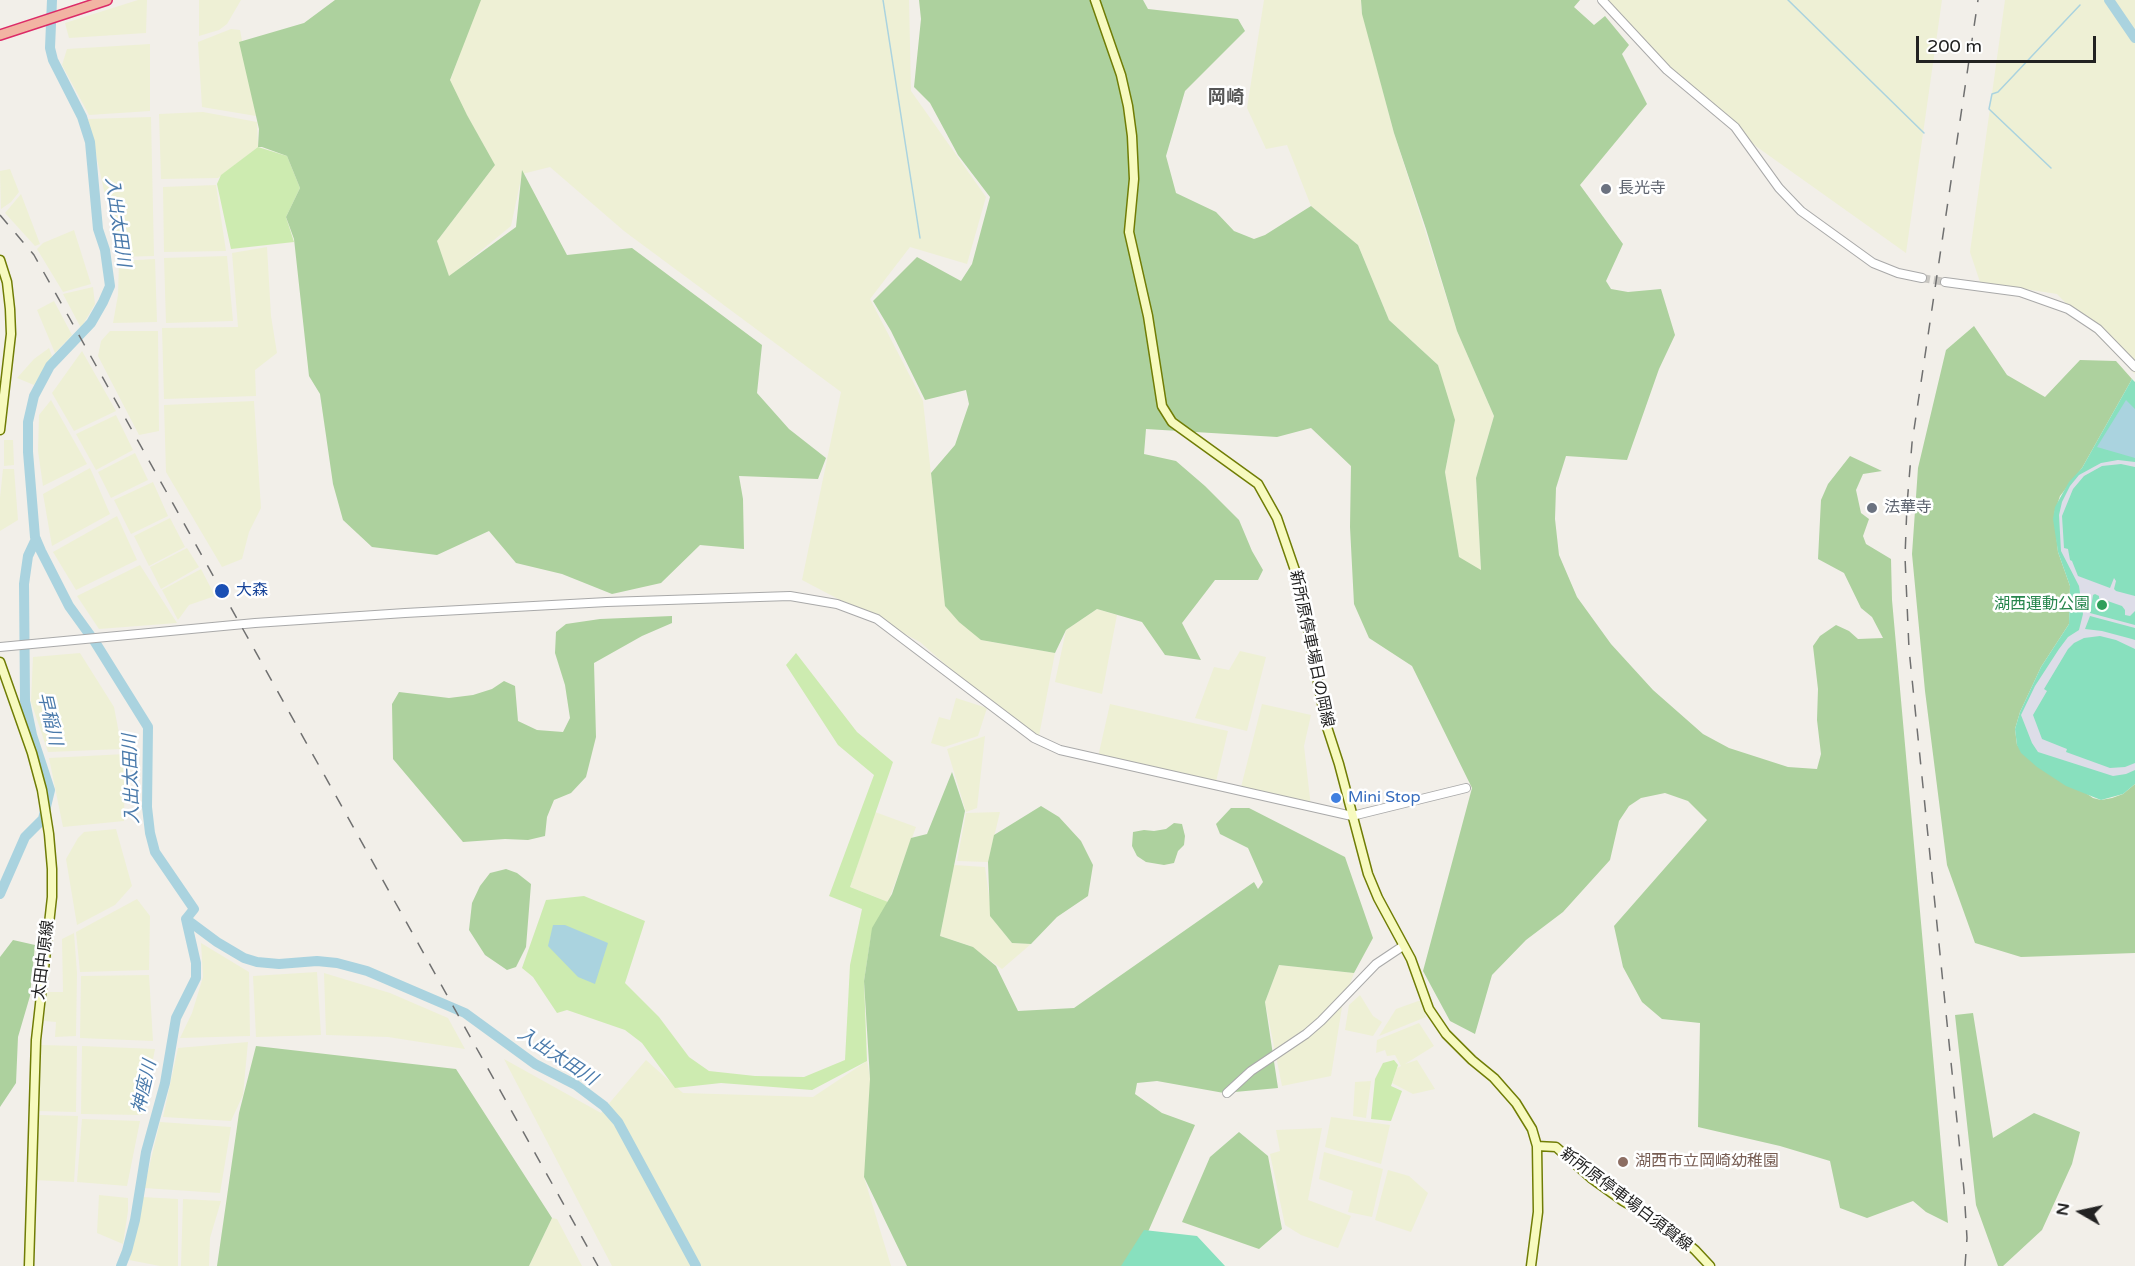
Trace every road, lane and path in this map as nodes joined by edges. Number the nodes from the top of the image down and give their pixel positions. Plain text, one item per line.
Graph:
1 (107, 0) edge
2 (1095, 0) edge
3 (1602, 0) edge
4 (0, 35) edge
5 (0, 260) edge
6 (1922, 278) tunnel mouth
7 (1945, 282) tunnel mouth
8 (2135, 367) edge
9 (0, 430) edge
10 (0, 647) edge
11 (0, 662) edge
12 (1466, 788) dead end
13 (1352, 816) junction
14 (1403, 946) junction
15 (1227, 1094) dead end
16 (1537, 1146) junction
17 (29, 1266) edge
18 (1531, 1266) edge
19 (1710, 1266) edge

1 - 4 highway
2 - 13 main road, 新所原停車場日の岡線
3 - 6 street
5 - 9 main road
7 - 8 street
10 - 13 street
11 - 17 main road, 太田中原線
12 - 13 street
13 - 14 main road, 新所原停車場日の岡線
14 - 15 street
14 - 16 main road, 新所原停車場日の岡線
16 - 18 main road, 新所原停車場日の岡線
16 - 19 main road, 新所原停車場白須賀線

